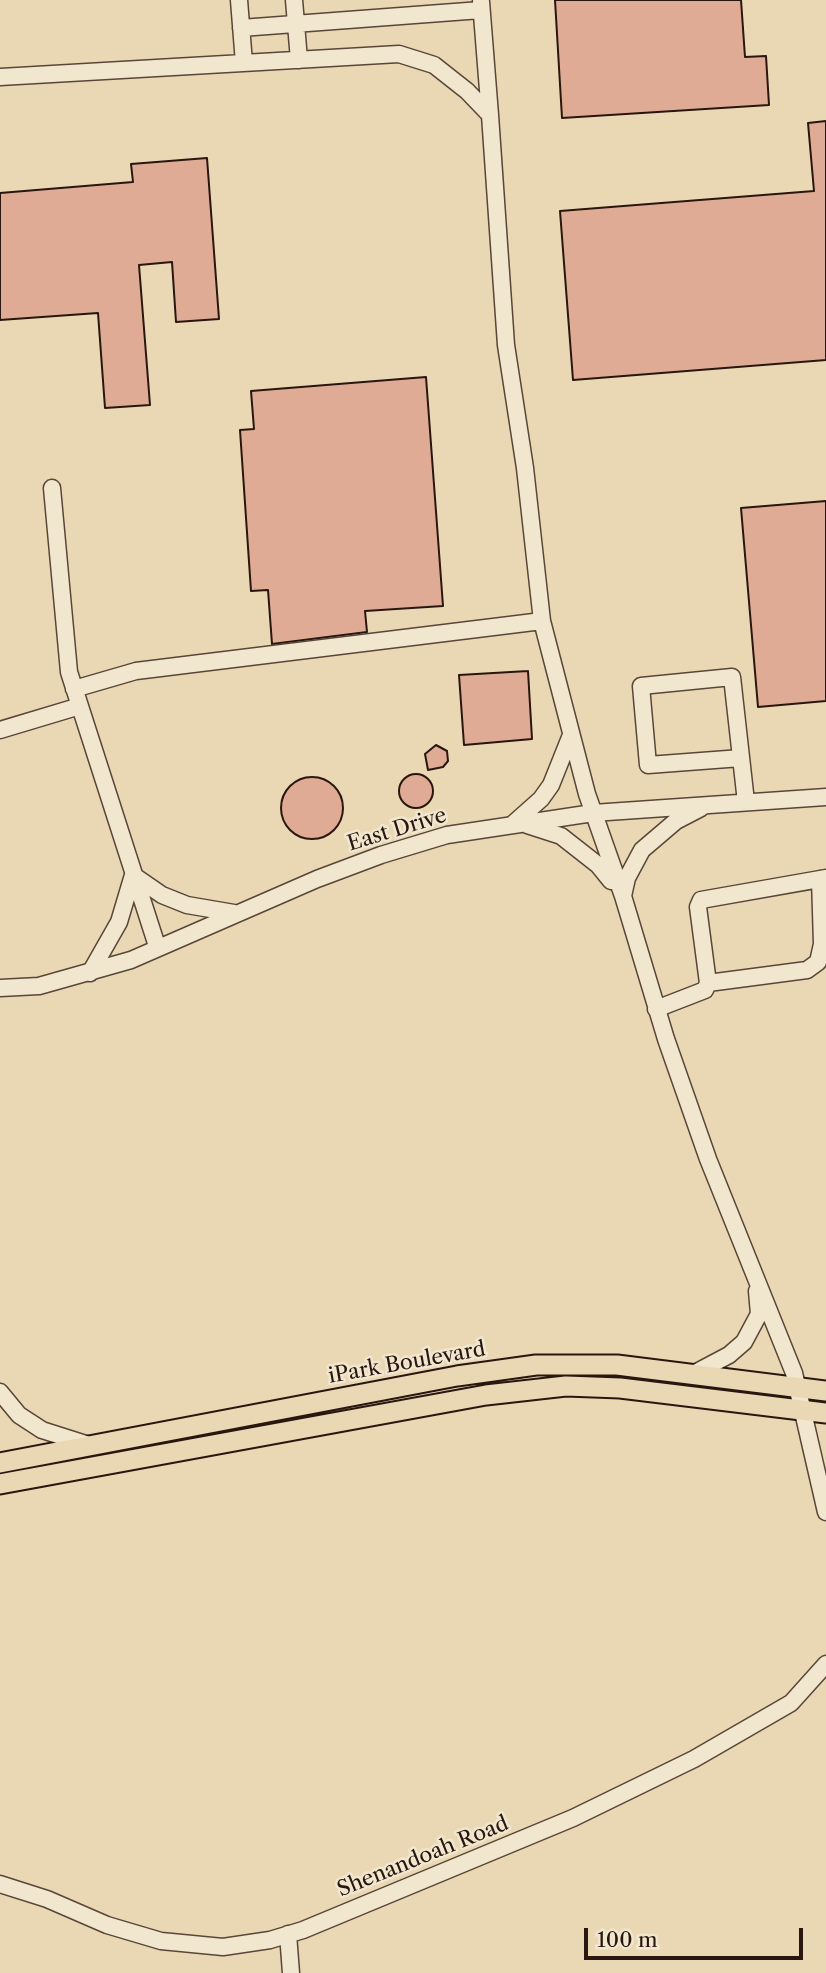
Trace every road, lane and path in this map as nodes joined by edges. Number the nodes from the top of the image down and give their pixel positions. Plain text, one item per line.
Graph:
1 (239, 0) edge
2 (294, 0) edge
3 (481, 5) edge
4 (296, 24) junction
5 (241, 28) junction
6 (299, 60) junction
7 (244, 63) junction
8 (0, 77) edge
9 (490, 115) junction
10 (52, 488) dead end
11 (542, 621) junction
12 (74, 689) junction
13 (80, 706) junction
14 (0, 730) edge
15 (571, 736) junction
16 (741, 758) junction
17 (826, 797) edge
18 (746, 802) junction
19 (707, 805) junction
20 (593, 813) junction
21 (514, 823) junction
22 (133, 875) junction
23 (823, 879) edge
24 (623, 897) junction
25 (236, 913) junction
26 (157, 946) junction
27 (90, 974) junction
28 (708, 984) junction
29 (0, 988) edge
30 (656, 1009) junction
31 (755, 1275) junction
32 (695, 1373) junction
33 (796, 1386) junction
34 (826, 1391) edge
35 (0, 1392) edge
36 (804, 1410) junction
37 (826, 1413) edge
38 (92, 1445) junction
39 (0, 1463) edge
40 (0, 1484) edge
41 (826, 1512) edge
42 (826, 1664) edge
43 (0, 1884) edge
44 (288, 1934) junction
45 (290, 1973) edge

1 - 5 street
2 - 4 street
3 - 4 street
3 - 9 street
4 - 5 street
4 - 6 street
5 - 7 street
6 - 7 street
6 - 9 street
7 - 8 street
9 - 11 street
10 - 12 street
11 - 12 street
11 - 15 street
12 - 13 street
13 - 14 street
13 - 22 street
15 - 20 street
15 - 21 street
16 - 16 street
16 - 18 street
17 - 18 street, East Drive
18 - 19 street, East Drive
19 - 20 street, East Drive
19 - 24 street
20 - 21 street, East Drive
20 - 24 street
21 - 24 street
21 - 25 street, East Drive
22 - 25 street
22 - 26 street
22 - 27 street
23 - 28 street
23 - 28 street
24 - 30 street
25 - 26 street, East Drive
26 - 27 street, East Drive
27 - 29 street, East Drive
28 - 30 street
30 - 31 street
31 - 32 street
31 - 33 street
32 - 33 main road, iPark Boulevard
32 - 38 main road, iPark Boulevard
33 - 34 main road, iPark Boulevard
33 - 36 street
35 - 38 street
36 - 37 main road
36 - 40 main road
36 - 41 street
38 - 39 main road, iPark Boulevard
42 - 44 street, Shenandoah Road
43 - 44 street, Shenandoah Road
44 - 45 street

